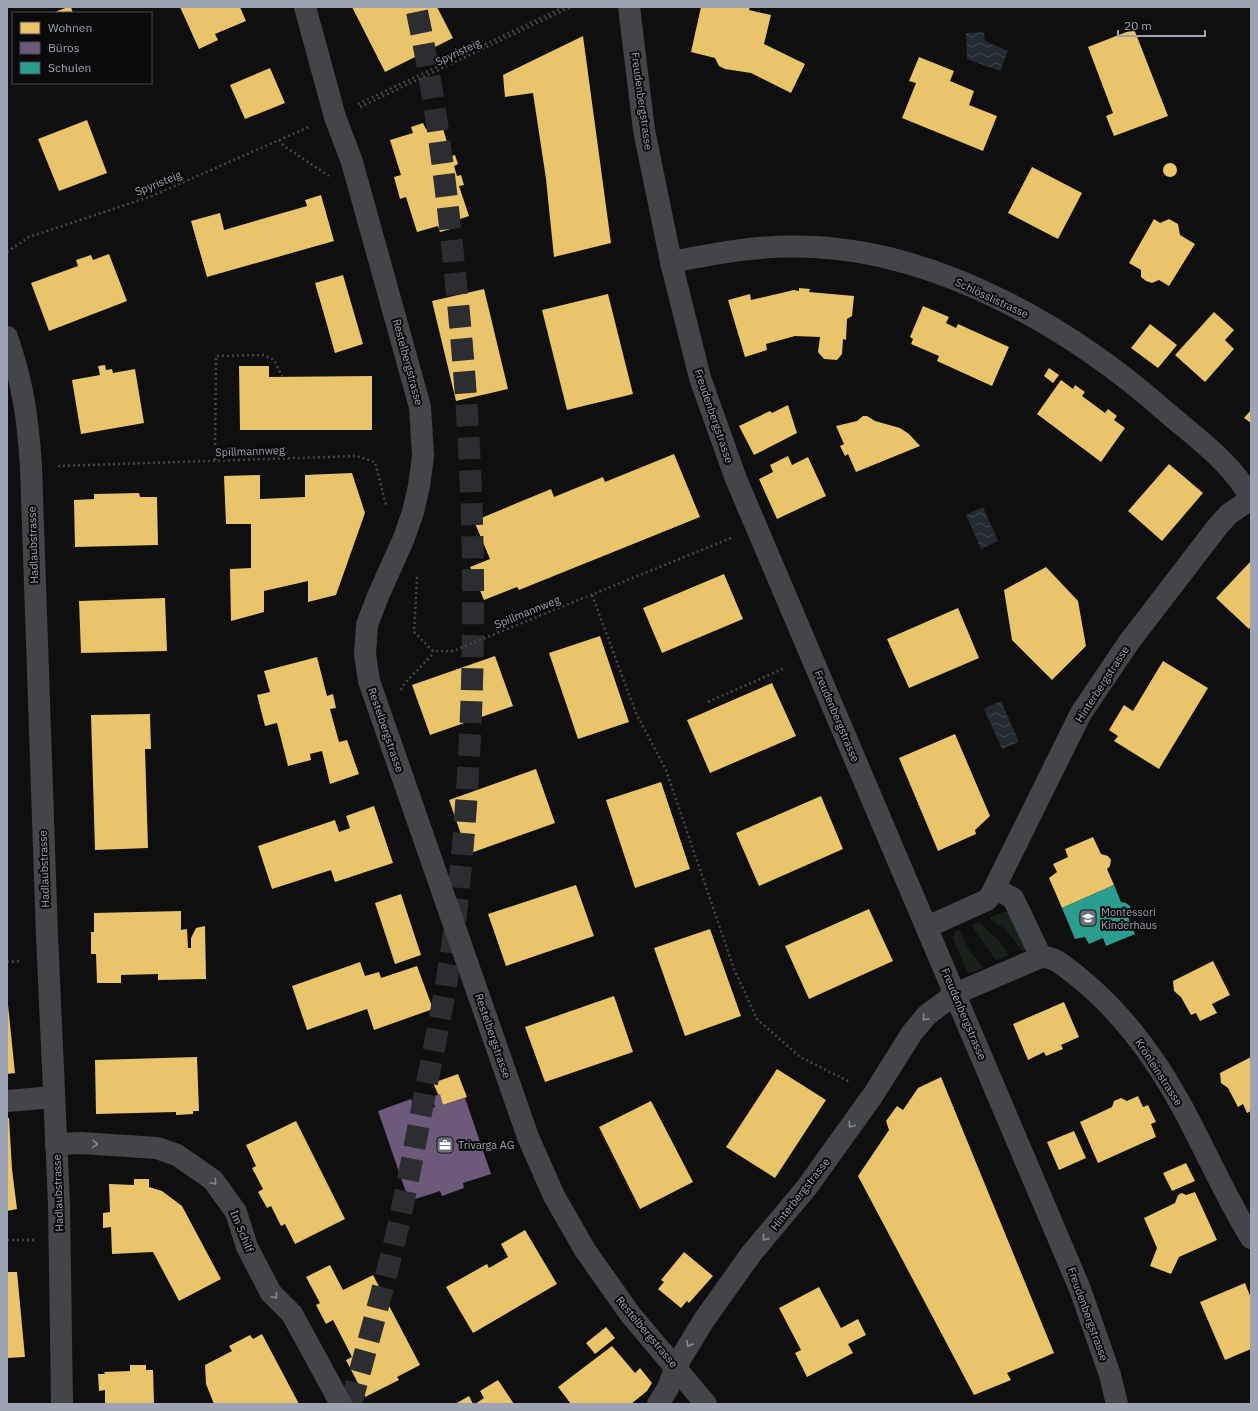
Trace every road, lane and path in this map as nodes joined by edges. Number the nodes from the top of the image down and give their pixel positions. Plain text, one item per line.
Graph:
1 (305, 7) edge
2 (564, 7) edge
3 (571, 7) edge
4 (629, 7) edge
5 (353, 107) dead end
6 (359, 108) dead end
7 (314, 125) dead end
8 (279, 140) junction
9 (336, 175) dead end
10 (7, 252) edge
11 (671, 262) junction
12 (7, 337) edge
13 (282, 376) dead end
14 (215, 460) junction
15 (51, 467) dead end
16 (1251, 499) edge
17 (388, 511) dead end
18 (731, 538) dead end
19 (417, 573) dead end
20 (592, 595) junction
21 (433, 651) junction
22 (785, 668) dead end
23 (402, 690) dead end
24 (708, 702) dead end
25 (995, 889) junction
26 (927, 927) junction
27 (1040, 957) junction
28 (29, 960) dead end
29 (7, 962) edge
30 (955, 994) junction
31 (852, 1083) dead end
32 (53, 1097) junction
33 (7, 1101) edge
34 (56, 1144) junction
35 (1251, 1238) edge
36 (7, 1240) edge
37 (38, 1240) dead end
38 (676, 1366) junction
39 (62, 1404) edge
40 (341, 1404) edge
41 (658, 1404) edge
42 (706, 1404) edge
43 (1117, 1404) edge

1 - 38 street, Restelbergstrasse
2 - 5 path
3 - 6 path, Spyristeig
4 - 11 street, Freudenbergstrasse
7 - 8 path, Spyristeig
8 - 9 path
8 - 10 path, Spyristeig
11 - 16 street, Schlösslistrasse
11 - 26 street, Freudenbergstrasse
12 - 32 street, Hadlaubstrasse
13 - 14 path
14 - 15 path, Spillmannweg
14 - 17 path, Spillmannweg
16 - 25 street, Hinterbergstrasse
18 - 20 path, Spillmannweg
19 - 21 path
20 - 21 path, Spillmannweg
20 - 31 path
21 - 23 path
22 - 24 path
25 - 26 street, Hinterbergstrasse
25 - 27 street
26 - 30 street, Freudenbergstrasse
27 - 30 street
27 - 35 street, Krönleinstrasse
28 - 29 path
30 -> 38 street, Hinterbergstrasse
30 - 43 street, Freudenbergstrasse
32 - 33 street
32 - 34 street, Hadlaubstrasse
34 - 39 street, Hadlaubstrasse
34 -> 40 street, Im Schilf
36 - 37 path
38 - 41 street, Hinterbergstrasse
38 - 42 street, Restelbergstrasse

